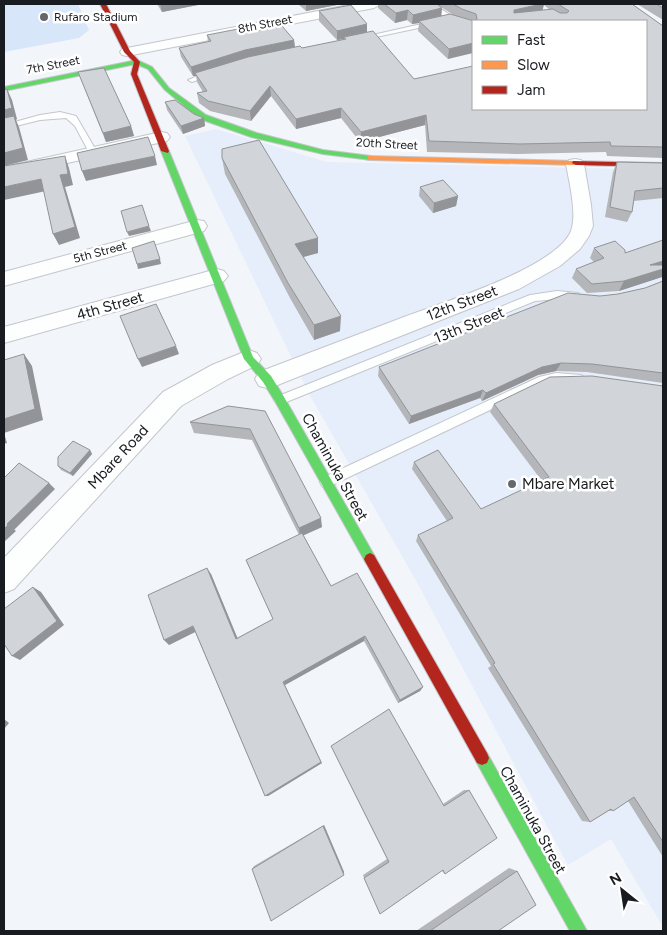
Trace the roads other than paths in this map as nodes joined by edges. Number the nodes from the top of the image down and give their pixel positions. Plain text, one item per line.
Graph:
1 (103, 4) edge
2 (374, 4) edge
3 (430, 4) edge
4 (450, 20) junction
5 (472, 27) edge
6 (354, 40) edge
7 (132, 57) junction
8 (216, 72) edge
9 (192, 80) edge
10 (4, 89) edge
11 (4, 127) edge
12 (161, 137) junction
13 (94, 152) junction
14 (575, 164) junction
15 (663, 165) edge
16 (4, 172) edge
17 (197, 226) junction
18 (217, 276) junction
19 (4, 279) edge
20 (586, 298) edge
21 (4, 335) edge
22 (249, 359) junction
23 (267, 379) junction
24 (591, 380) edge
25 (280, 400) junction
26 (326, 482) junction
27 (4, 579) edge
28 (579, 931) edge

1 - 7 street, Chaminuka Street
2 - 7 street, 8th Street
3 - 4 lane
4 - 5 lane
4 - 6 lane
7 - 10 street, 7th Street
7 - 12 street, Chaminuka Street
7 - 14 street, 20th Street
8 - 9 lane
11 - 13 lane
12 - 13 street
12 - 17 street, Chaminuka Street
13 - 16 street
14 - 15 street, 20th Street
14 - 23 street, 12th Street
17 - 18 street, Chaminuka Street
17 - 19 street, 5th Street
18 - 21 street, 4th Street
18 - 22 street, Chaminuka Street
20 - 25 lane, 13th Street
22 - 23 street, Chaminuka Street
22 - 27 street, Mbare Road
23 - 25 street, Chaminuka Street
24 - 26 lane
25 - 26 street, Chaminuka Street
26 - 28 street, Chaminuka Street

